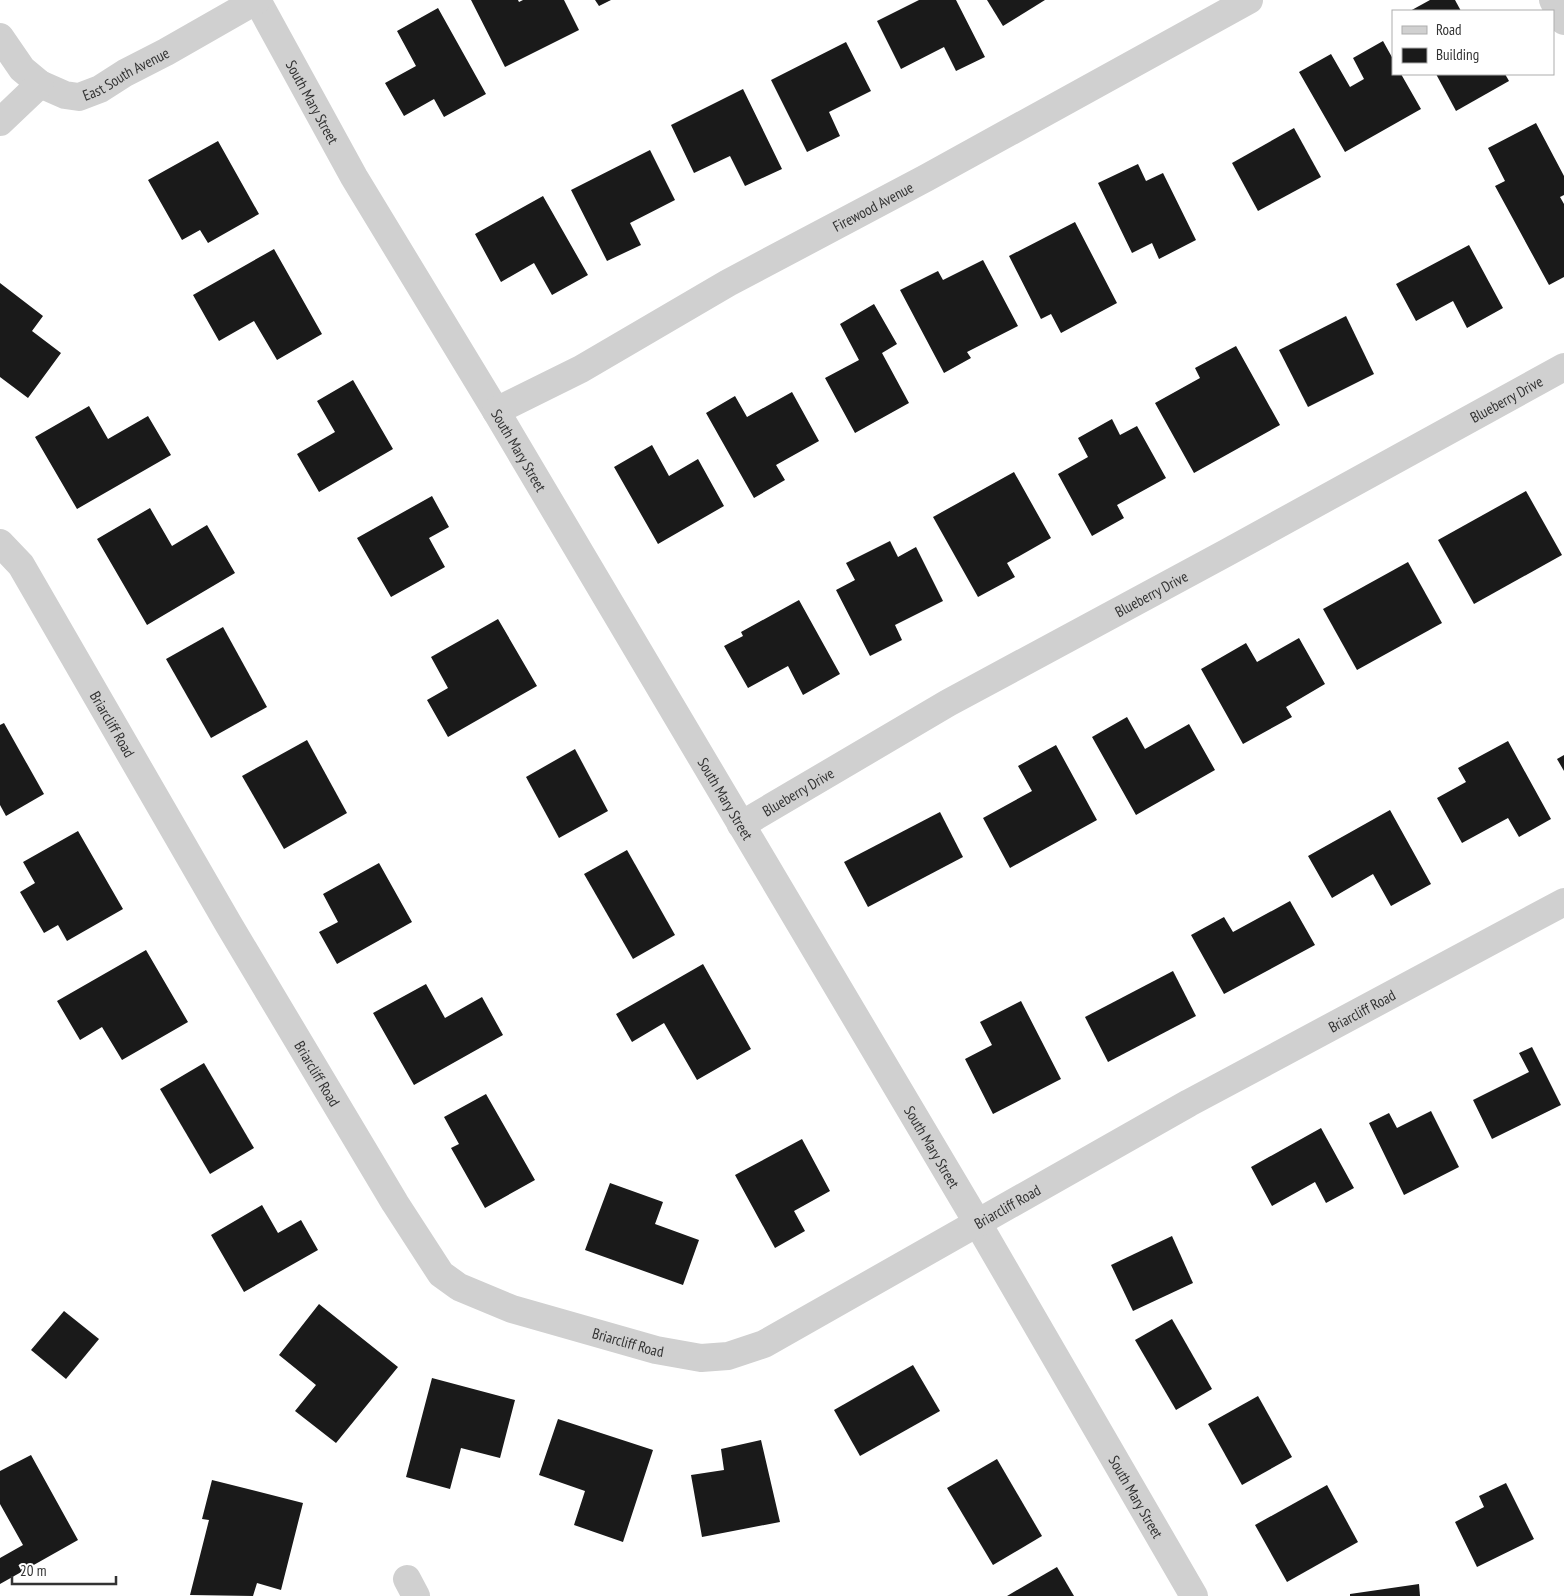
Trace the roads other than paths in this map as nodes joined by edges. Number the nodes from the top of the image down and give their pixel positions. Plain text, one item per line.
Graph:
1 (257, 0) edge
2 (1249, 0) edge
3 (1553, 0) edge
4 (1564, 21) edge
5 (0, 38) edge
6 (40, 84) junction
7 (0, 122) edge
8 (1564, 367) edge
9 (496, 410) junction
10 (0, 543) edge
11 (741, 825) junction
12 (1564, 902) edge
13 (977, 1222) junction
14 (1194, 1596) edge

1 - 6 street, East South Avenue
1 - 9 street, South Mary Street
2 - 9 street, Firewood Avenue
3 - 4 street
5 - 6 street, East South Avenue
6 - 7 street
8 - 11 street, Blueberry Drive
9 - 11 street, South Mary Street
10 - 13 street, Briarcliff Road
11 - 13 street, South Mary Street
12 - 13 street, Briarcliff Road
13 - 14 street, South Mary Street

